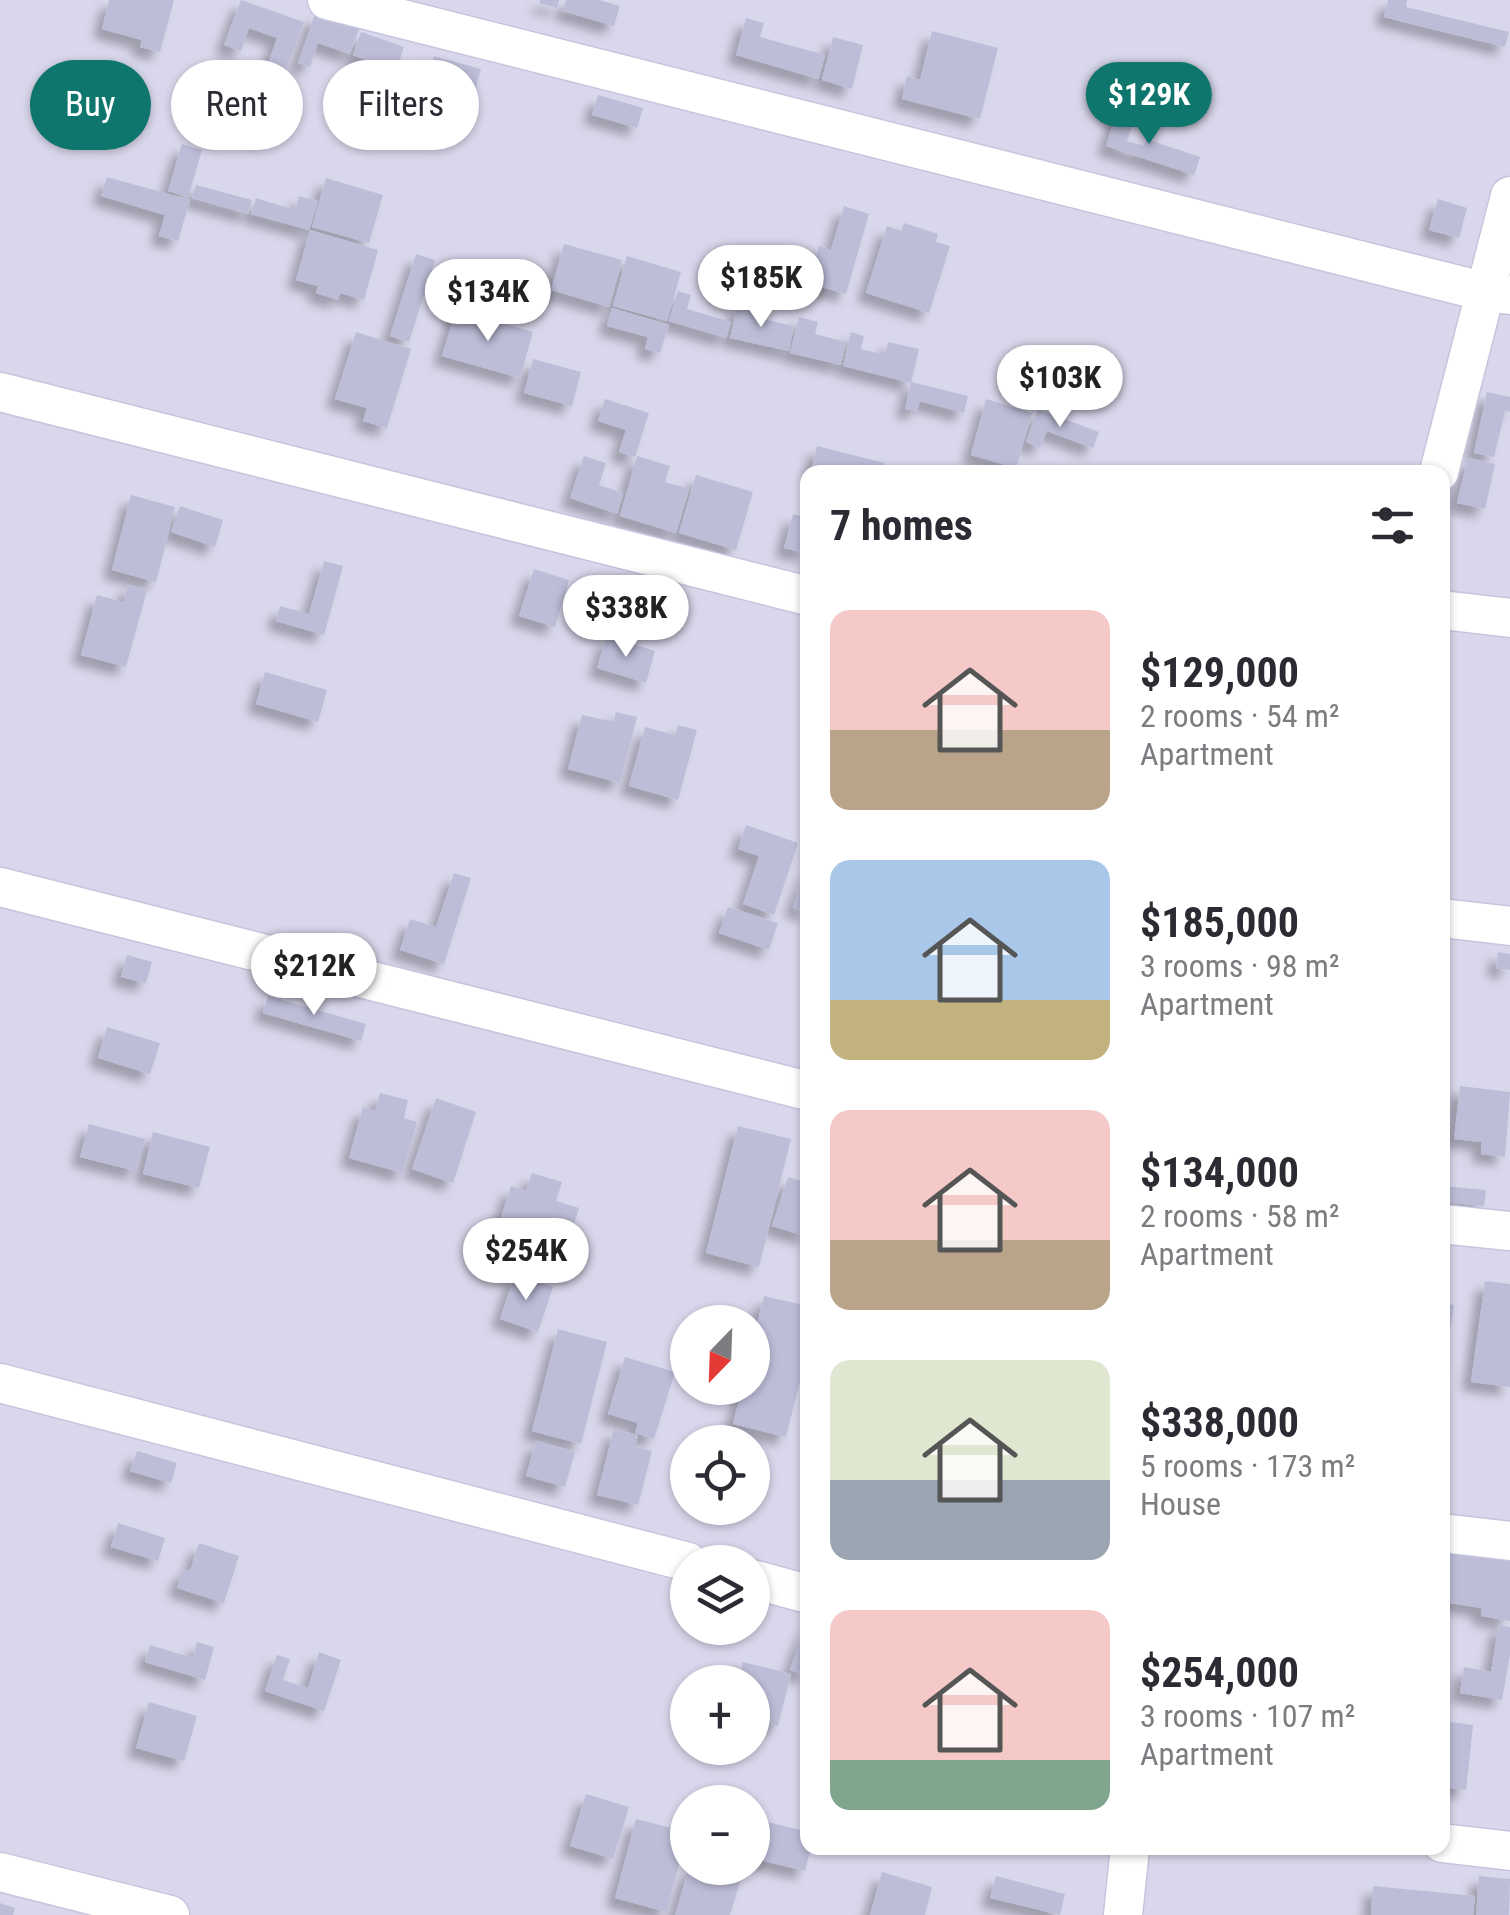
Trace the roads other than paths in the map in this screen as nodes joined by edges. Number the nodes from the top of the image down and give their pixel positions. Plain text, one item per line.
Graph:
1 (328, 0) edge
2 (1510, 196) edge
3 (1498, 293) edge
4 (0, 392) edge
5 (1440, 465) edge
6 (800, 594) edge
7 (1450, 611) edge
8 (1510, 618) edge
9 (0, 887) edge
10 (1450, 919) edge
11 (1510, 926) edge
12 (800, 1089) edge
13 (1450, 1225) edge
14 (1510, 1232) edge
15 (0, 1383) edge
16 (1450, 1534) edge
17 (1510, 1541) edge
18 (670, 1557) edge
19 (770, 1584) edge
20 (800, 1592) edge
21 (1450, 1843) edge
22 (1510, 1851) edge
23 (1129, 1855) edge
24 (0, 1872) edge
25 (170, 1915) edge
26 (1124, 1915) edge

1 - 3 street
2 - 3 street
3 - 5 street
4 - 6 street
7 - 8 street
9 - 12 street
10 - 11 street
13 - 14 street
15 - 18 street
16 - 17 street
19 - 20 street
21 - 22 street
23 - 26 street
24 - 25 street

